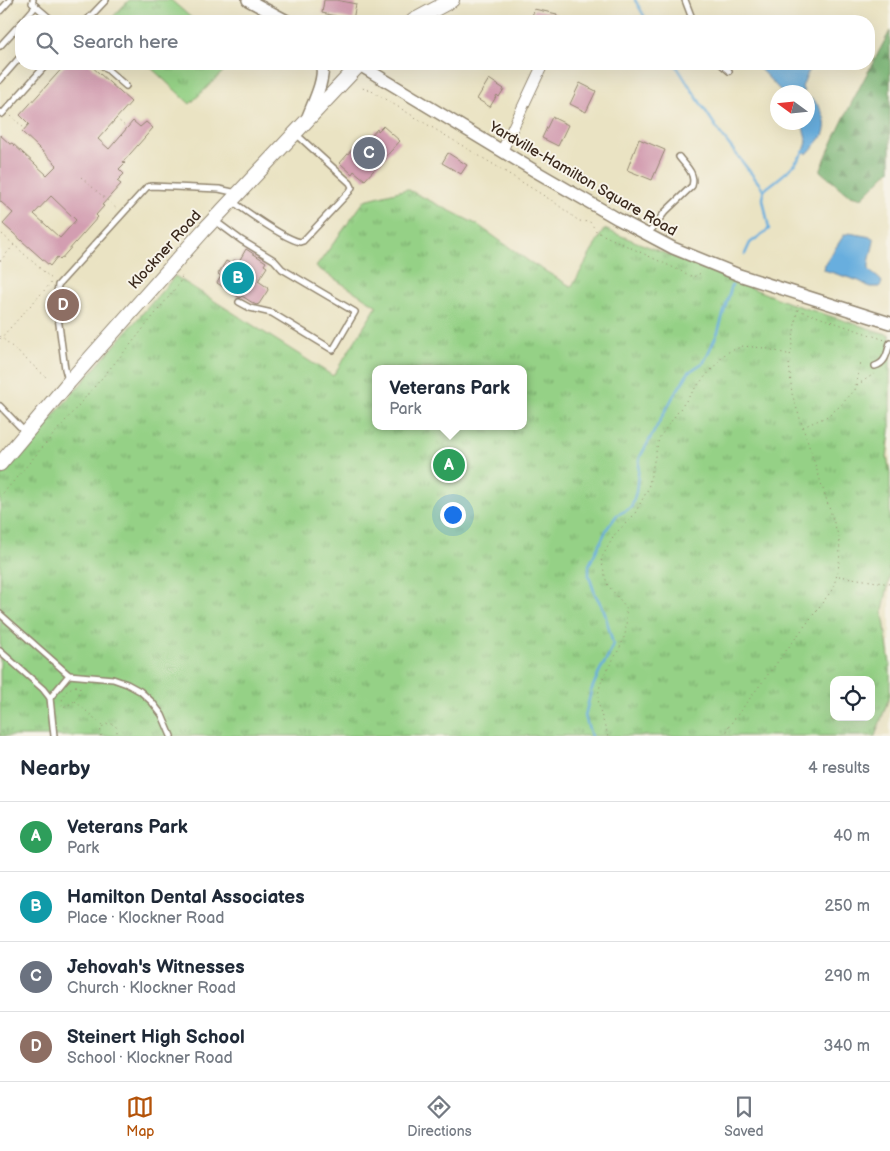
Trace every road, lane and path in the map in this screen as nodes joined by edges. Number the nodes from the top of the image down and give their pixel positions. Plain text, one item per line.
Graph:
1 (10, 0) edge
2 (106, 0) edge
3 (248, 0) edge
4 (452, 0) edge
5 (685, 0) edge
6 (33, 2) edge
7 (0, 10) edge
8 (26, 15) edge
9 (46, 15) edge
10 (92, 15) edge
11 (276, 15) edge
12 (425, 15) edge
13 (690, 15) edge
14 (15, 30) edge
15 (0, 46) edge
16 (15, 63) edge
17 (41, 70) edge
18 (108, 70) edge
19 (323, 70) edge
20 (353, 70) edge
21 (369, 70) edge
22 (540, 70) edge
23 (0, 80) edge
24 (126, 86) dead end
25 (358, 87) dead end
26 (2, 112) edge
27 (116, 118) dead end
28 (306, 121) junction
29 (128, 128) dead end
30 (25, 129) dead end
31 (295, 133) junction
32 (502, 151) junction
33 (679, 158) dead end
34 (80, 177) dead end
35 (235, 197) junction
36 (118, 210) dead end
37 (214, 220) junction
38 (2, 234) dead end
39 (647, 235) junction
40 (14, 245) junction
41 (0, 261) edge
42 (707, 263) junction
43 (182, 276) dead end
44 (800, 294) junction
45 (239, 302) dead end
46 (798, 310) junction
47 (890, 323) edge
48 (0, 338) edge
49 (890, 342) edge
50 (791, 355) junction
51 (861, 362) dead end
52 (876, 366) joint
53 (46, 377) dead end
54 (69, 382) junction
55 (856, 386) junction
56 (0, 406) edge
57 (802, 427) junction
58 (26, 434) junction
59 (0, 464) edge
60 (0, 497) edge
61 (838, 576) junction
62 (890, 584) edge
63 (0, 614) edge
64 (0, 651) edge
65 (69, 676) junction
66 (50, 698) junction
67 (75, 701) junction
68 (103, 726) junction
69 (54, 736) edge
70 (101, 736) edge
71 (117, 736) edge
72 (171, 736) edge
73 (608, 736) edge
74 (725, 736) edge

1 - 7 lane
2 - 10 lane
3 - 11 street
4 - 12 main road
5 - 13 lane
6 - 8 lane
6 - 9 lane
14 - 15 lane
16 - 23 lane
17 - 26 lane
18 - 24 lane
19 - 28 street
20 - 28 main road, Klockner Road
21 - 32 street, Yardville-Hamilton Square Road
22 - 32 street
25 - 42 path
26 - 30 path
27 - 29 path
28 - 31 main road, Klockner Road
31 - 35 main road, Klockner Road
31 - 35 lane
32 - 39 street, Yardville-Hamilton Square Road
33 - 39 lane
34 - 36 path
35 - 37 main road, Klockner Road
35 - 54 lane
37 - 45 lane
37 - 54 main road, Klockner Road
38 - 40 path
39 - 42 street, Yardville-Hamilton Square Road
40 - 41 path
40 - 48 path
42 - 44 street, Yardville-Hamilton Square Road
43 - 60 path
44 - 46 path
44 - 47 street, Yardville-Hamilton Square Road
46 - 49 path
46 - 50 path
48 - 53 path
49 - 52 lane
50 - 57 path
50 - 73 path
51 - 55 path
52 - 55 path
54 - 58 main road, Klockner Road
55 - 57 path
56 - 58 lane
57 - 61 path
58 - 59 main road, Klockner Road
61 - 62 path
61 - 74 path
63 - 65 lane
64 - 66 lane
65 - 66 lane
65 - 72 lane
66 - 69 lane
67 - 67 path
67 - 68 path
68 - 70 path
68 - 71 path

